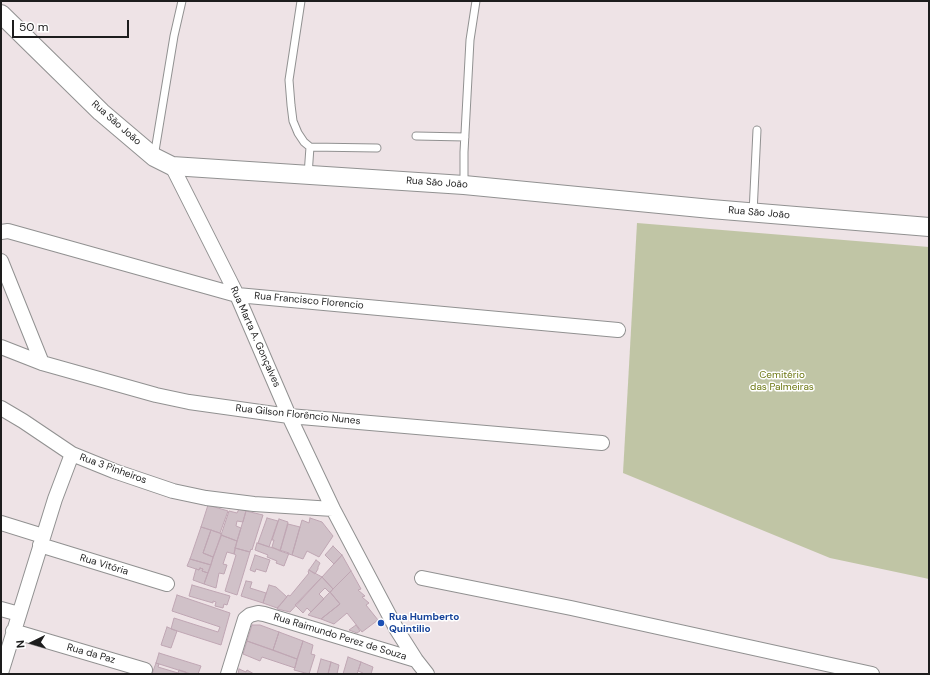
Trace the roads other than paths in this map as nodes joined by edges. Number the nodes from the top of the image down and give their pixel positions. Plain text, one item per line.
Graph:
1 (182, 1) edge
2 (301, 1) edge
3 (476, 1) edge
4 (1, 14) edge
5 (756, 130) dead end
6 (416, 136) dead end
7 (465, 137) junction
8 (310, 147) junction
9 (377, 148) dead end
10 (154, 157) junction
11 (172, 166) junction
12 (308, 175) junction
13 (464, 185) junction
14 (752, 213) junction
15 (929, 227) edge
16 (5, 232) edge
17 (1, 261) edge
18 (237, 295) junction
19 (618, 330) dead end
20 (1, 347) edge
21 (42, 364) junction
22 (1, 408) edge
23 (289, 416) junction
24 (602, 443) dead end
25 (72, 454) junction
26 (333, 509) junction
27 (1, 523) edge
28 (41, 541) junction
29 (422, 578) dead end
30 (167, 584) dead end
31 (1, 609) edge
32 (19, 614) junction
33 (13, 631) junction
34 (416, 660) junction
35 (145, 670) dead end
36 (1, 673) edge
37 (228, 674) edge
38 (427, 674) edge
39 (872, 674) edge

1 - 10 lane
2 - 8 lane
3 - 7 lane
4 - 10 street, Rua São João
5 - 14 lane
6 - 7 lane
7 - 13 lane
8 - 9 lane
8 - 12 lane
10 - 11 street, Rua São João
11 - 12 street, Rua São João
11 - 18 street, Rua Marta A. Gonçalves
12 - 13 street, Rua São João
13 - 14 street, Rua São João
14 - 15 street, Rua São João
16 - 18 street, Rua Francisco Florencio
17 - 21 street
18 - 19 street, Rua Francisco Florencio
18 - 23 street, Rua Marta A. Gonçalves
20 - 21 street, Rua Gilson Florêncio Nunes
21 - 23 street, Rua Gilson Florêncio Nunes
22 - 25 street
23 - 24 street, Rua Gilson Florêncio Nunes
23 - 26 street, Rua Marta A. Gonçalves
25 - 26 street, Rua 3 Pinheiros
25 - 28 street, Rua 3 Pinheiros
26 - 34 street
27 - 28 street, Rua Vitória
28 - 30 street, Rua Vitória
28 - 32 street, Rua 3 Pinheiros
29 - 39 street
31 - 32 street
32 - 33 street, Rua 3 Pinheiros
33 - 35 street, Rua da Paz
33 - 36 street, Rua 3 Pinheiros
34 - 37 street, Rua Raimundo Perez de Souza
34 - 38 street

